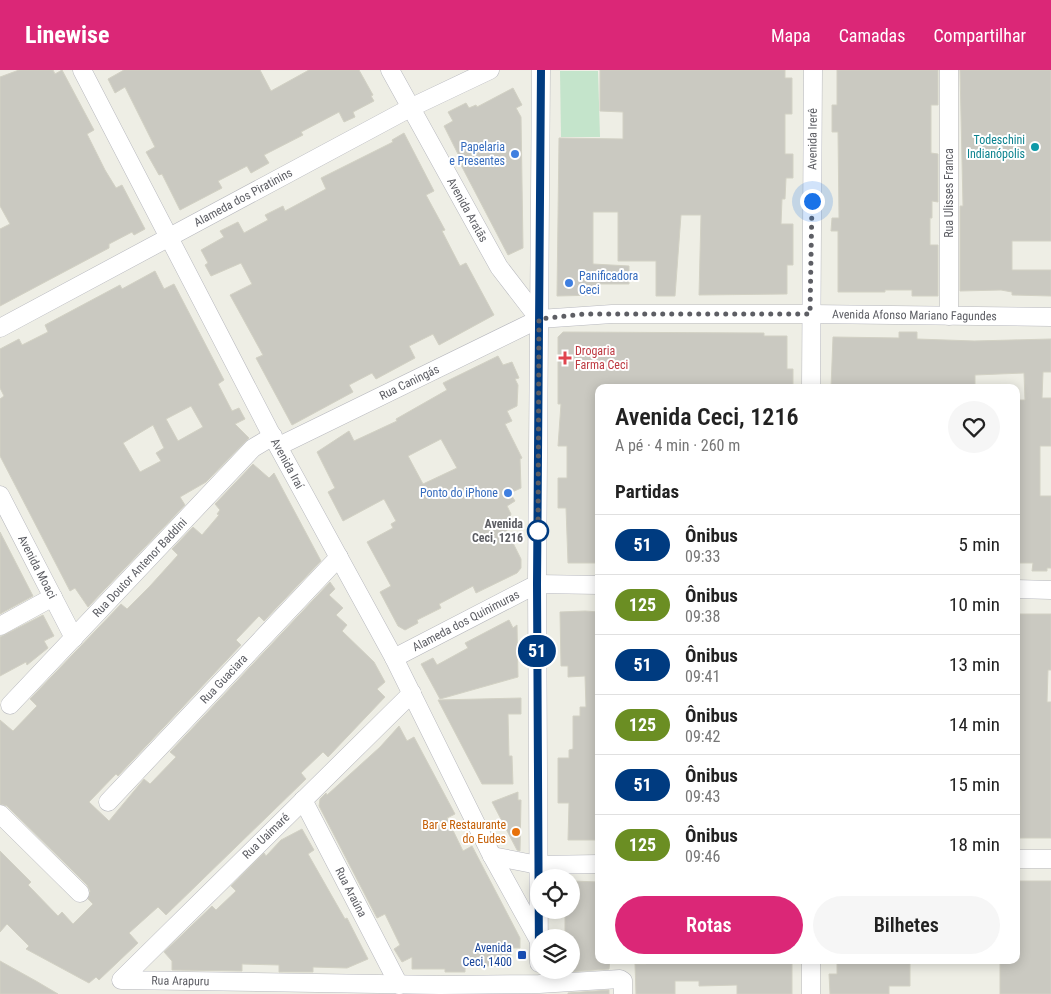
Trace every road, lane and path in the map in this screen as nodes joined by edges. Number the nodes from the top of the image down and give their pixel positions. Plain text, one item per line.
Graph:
1 (82, 70) edge
2 (390, 70) edge
3 (490, 70) edge
4 (541, 70) edge
5 (813, 70) edge
6 (949, 70) edge
7 (410, 108) junction
8 (169, 239) junction
9 (810, 314) junction
10 (949, 316) junction
11 (1051, 317) edge
12 (539, 319) junction
13 (0, 328) edge
14 (812, 384) edge
15 (276, 441) junction
16 (0, 496) edge
17 (339, 557) junction
18 (537, 584) junction
19 (595, 585) edge
20 (1020, 589) edge
21 (1051, 590) edge
22 (53, 597) junction
23 (0, 626) edge
24 (74, 638) junction
25 (394, 658) junction
26 (412, 693) junction
27 (10, 705) dead end
28 (303, 800) junction
29 (108, 802) dead end
30 (0, 814) edge
31 (492, 856) junction
32 (1020, 859) edge
33 (1051, 859) edge
34 (595, 864) edge
35 (538, 865) junction
36 (80, 893) dead end
37 (532, 929) edge
38 (538, 929) edge
39 (811, 964) edge
40 (121, 980) joint
41 (539, 983) edge
42 (399, 985) junction
43 (623, 994) edge
44 (811, 994) edge

1 - 8 street, Avenida Iraí
2 - 7 street, Avenida Aratãs
3 - 7 street, Alameda dos Piratinins
4 - 12 street
5 - 9 street, Avenida Irerê
6 - 10 street, Rua Ulisses Franca
7 - 8 street, Alameda dos Piratinins
7 - 12 street, Avenida Aratãs
8 - 13 street, Alameda dos Piratinins
8 - 15 street, Avenida Iraí
9 - 10 street, Avenida Afonso Mariano Fagundes
9 - 12 street, Avenida Afonso Mariano Fagundes
9 - 14 street, Avenida Irerê
10 - 11 street, Avenida Afonso Mariano Fagundes
12 - 15 street, Rua Caningás
12 - 18 street
15 - 17 street, Avenida Iraí
15 - 24 street, Rua Doutor Antenor Baddini
16 - 22 street, Avenida Moaci
17 - 25 street, Avenida Iraí
17 - 29 street, Rua Guaciara
18 - 19 street, Alameda dos Quinimuras
18 - 25 street, Alameda dos Quinimuras
18 - 35 street
20 - 21 street
22 - 23 street
22 - 24 street, Avenida Moaci
24 - 27 street, Rua Doutor Antenor Baddini
25 - 26 street, Avenida Iraí
26 - 28 street, Rua Uaimaré
26 - 31 street, Avenida Iraí
28 - 40 street, Rua Uaimaré
28 - 42 street, Rua Araúna
30 - 36 street
31 - 35 street
31 - 37 street, Avenida Iraí
32 - 33 street
34 - 35 street
35 - 38 street
39 - 44 street
40 - 42 street, Rua Arapuru
41 - 42 street, Rua Arapuru
41 - 43 street, Rua Arapuru

